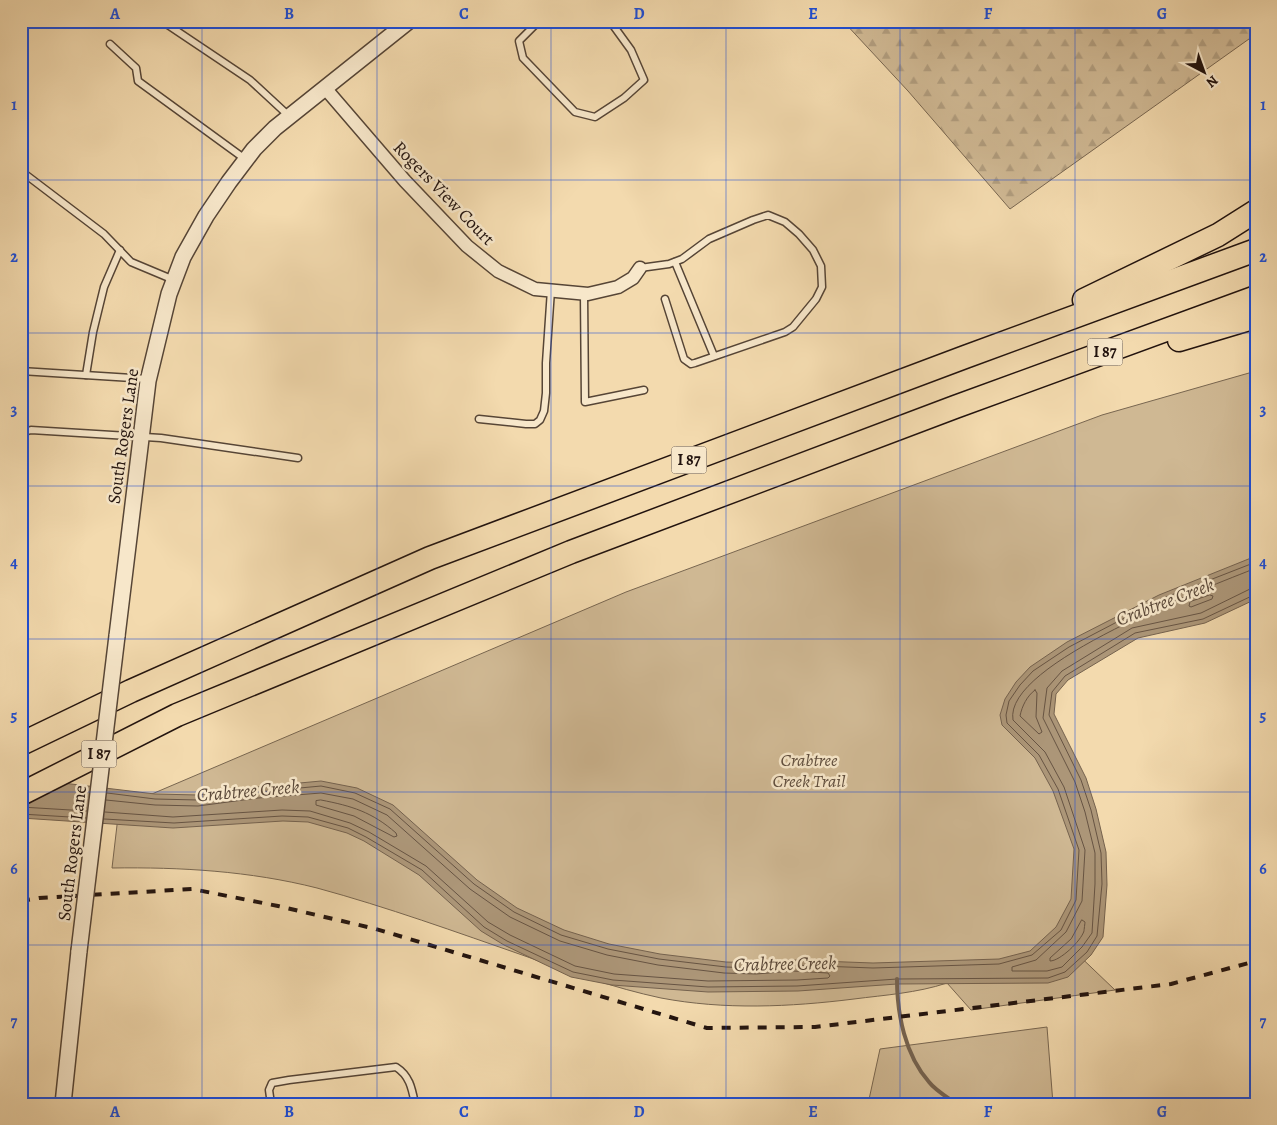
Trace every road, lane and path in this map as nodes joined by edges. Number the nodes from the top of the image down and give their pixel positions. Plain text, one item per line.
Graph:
1 (162, 21) edge
2 (409, 21) edge
3 (539, 21) edge
4 (610, 21) edge
5 (110, 44) dead end
6 (325, 88) junction
7 (290, 117) junction
8 (246, 160) junction
9 (21, 171) edge
10 (1256, 211) edge
11 (120, 250) junction
12 (1256, 250) edge
13 (675, 262) junction
14 (640, 268) joint
15 (174, 280) junction
16 (551, 290) junction
17 (584, 294) junction
18 (1256, 296) edge
19 (665, 298) dead end
20 (1256, 316) edge
21 (714, 356) junction
22 (965, 357) junction
23 (21, 371) edge
24 (86, 375) junction
25 (148, 379) junction
26 (644, 390) dead end
27 (955, 407) junction
28 (479, 419) dead end
29 (21, 433) edge
30 (141, 436) junction
31 (298, 458) dead end
32 (21, 744) edge
33 (21, 794) edge
34 (63, 1104) edge
35 (271, 1104) edge
36 (415, 1104) edge

1 - 7 lane
2 - 6 street, South Rogers Lane
3 - 4 lane
5 - 8 lane
6 - 7 street, South Rogers Lane
6 - 16 street, Rogers View Court
7 - 8 street, South Rogers Lane
8 - 15 street, South Rogers Lane
9 - 11 lane
10 - 22 highway
11 - 15 lane
11 - 24 lane
12 - 22 highway, I 87
13 - 14 lane
13 - 21 lane
13 - 21 lane
14 - 17 street, Rogers View Court
15 - 25 street, South Rogers Lane
16 - 17 street, Rogers View Court
16 - 28 lane
17 - 26 lane
18 - 27 highway, I 87
19 - 21 lane
20 - 27 highway
22 - 32 highway, I 87
23 - 24 lane
24 - 25 lane
25 - 30 street, South Rogers Lane
27 - 33 highway, I 87
29 - 30 lane
30 - 31 lane
30 - 34 street, South Rogers Lane, bridge
35 - 36 lane

